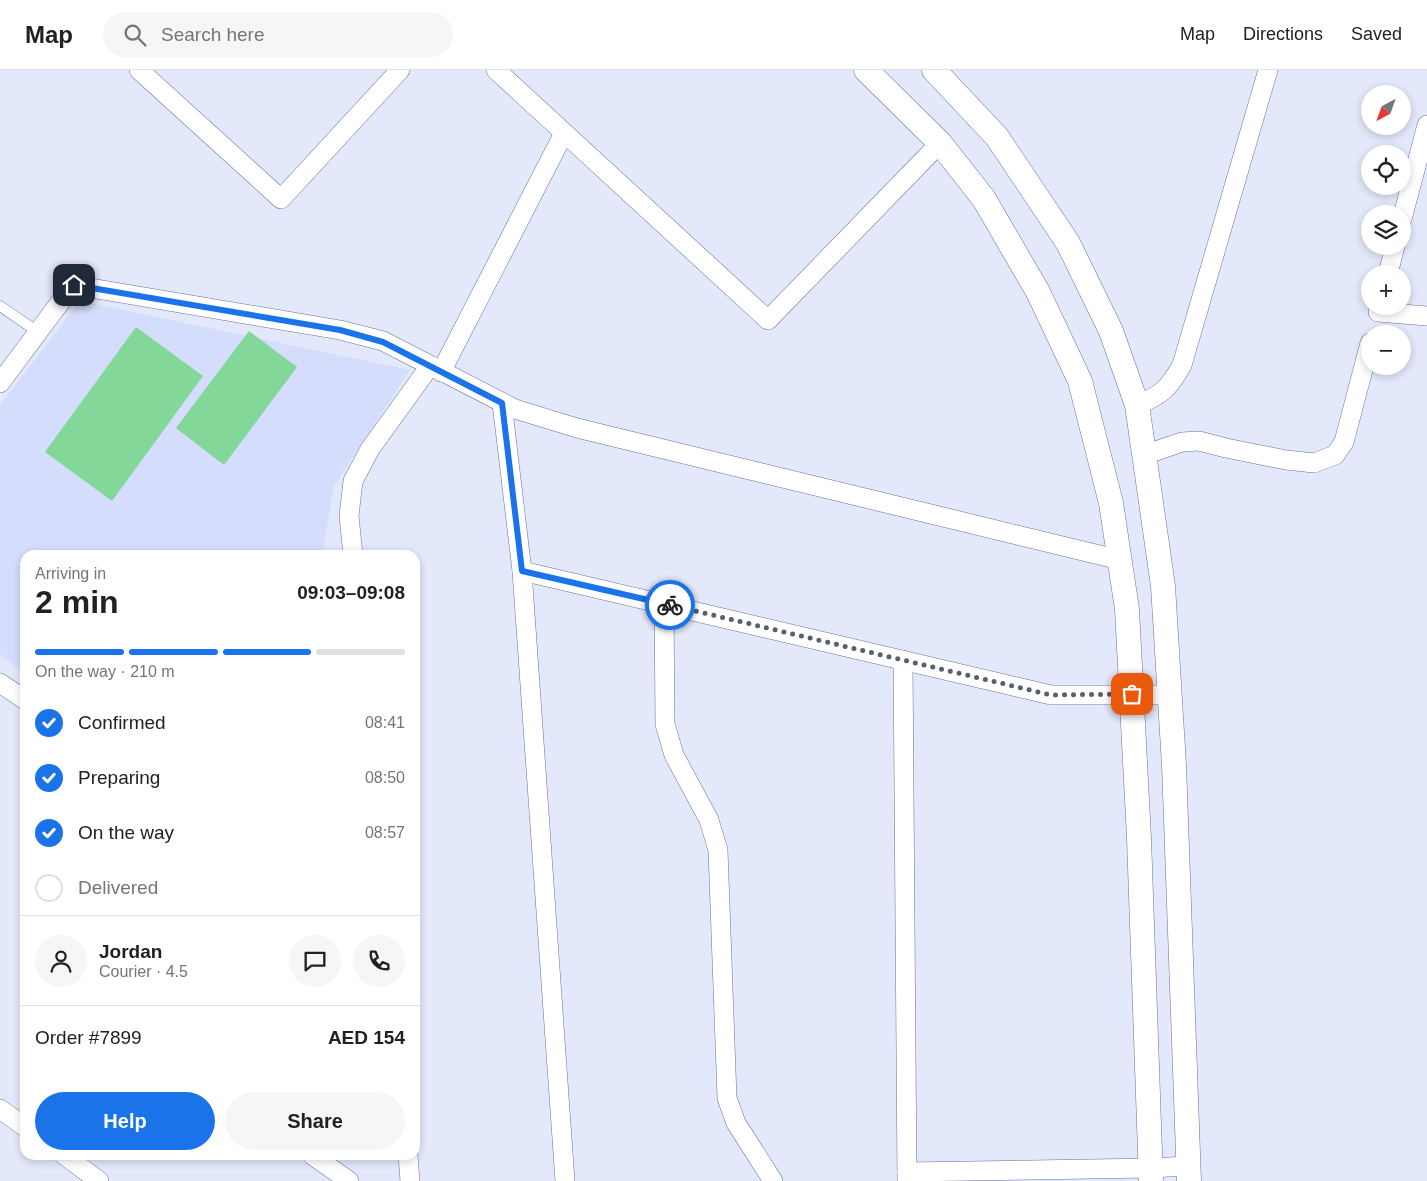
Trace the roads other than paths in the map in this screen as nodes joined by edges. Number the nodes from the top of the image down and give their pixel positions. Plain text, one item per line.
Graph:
1 (140, 70) edge
2 (400, 70) edge
3 (496, 70) edge
4 (866, 70) edge
5 (934, 70) edge
6 (1268, 70) edge
7 (1427, 125) edge
8 (564, 133) junction
9 (940, 144) junction
10 (1405, 205) edge
11 (0, 306) edge
12 (1411, 314) edge
13 (1427, 316) edge
14 (38, 332) junction
15 (436, 369) junction
16 (1362, 375) edge
17 (0, 383) edge
18 (502, 403) junction
19 (1137, 405) junction
20 (1144, 455) junction
21 (352, 550) edge
22 (1120, 560) junction
23 (522, 571) junction
24 (664, 604) junction
25 (903, 660) junction
26 (0, 683) edge
27 (1132, 694) junction
28 (1170, 695) junction
29 (20, 697) edge
30 (0, 1109) edge
31 (20, 1123) edge
32 (71, 1160) edge
33 (319, 1160) edge
34 (408, 1160) edge
35 (1188, 1173) edge
36 (1151, 1174) edge
37 (907, 1177) edge
38 (99, 1181) edge
39 (348, 1181) edge
40 (410, 1181) edge
41 (565, 1181) edge
42 (773, 1181) edge

1 - 2 street
3 - 8 street
4 - 9 street
5 - 19 street
6 - 19 street
7 - 10 street
8 - 9 street
8 - 15 street
9 - 22 street
11 - 14 lane
12 - 13 street
14 - 15 street
14 - 17 street
15 - 18 street
15 - 21 street
16 - 20 street
18 - 22 street
18 - 23 street
19 - 20 street
20 - 28 street
22 - 27 street
23 - 24 street
23 - 41 street
24 - 25 street
24 - 42 street
25 - 27 street
25 - 37 street
26 - 29 street
27 - 28 street
27 - 36 street
28 - 35 street
30 - 31 street
32 - 38 street
33 - 39 street
34 - 40 street
35 - 36 street
36 - 37 street

